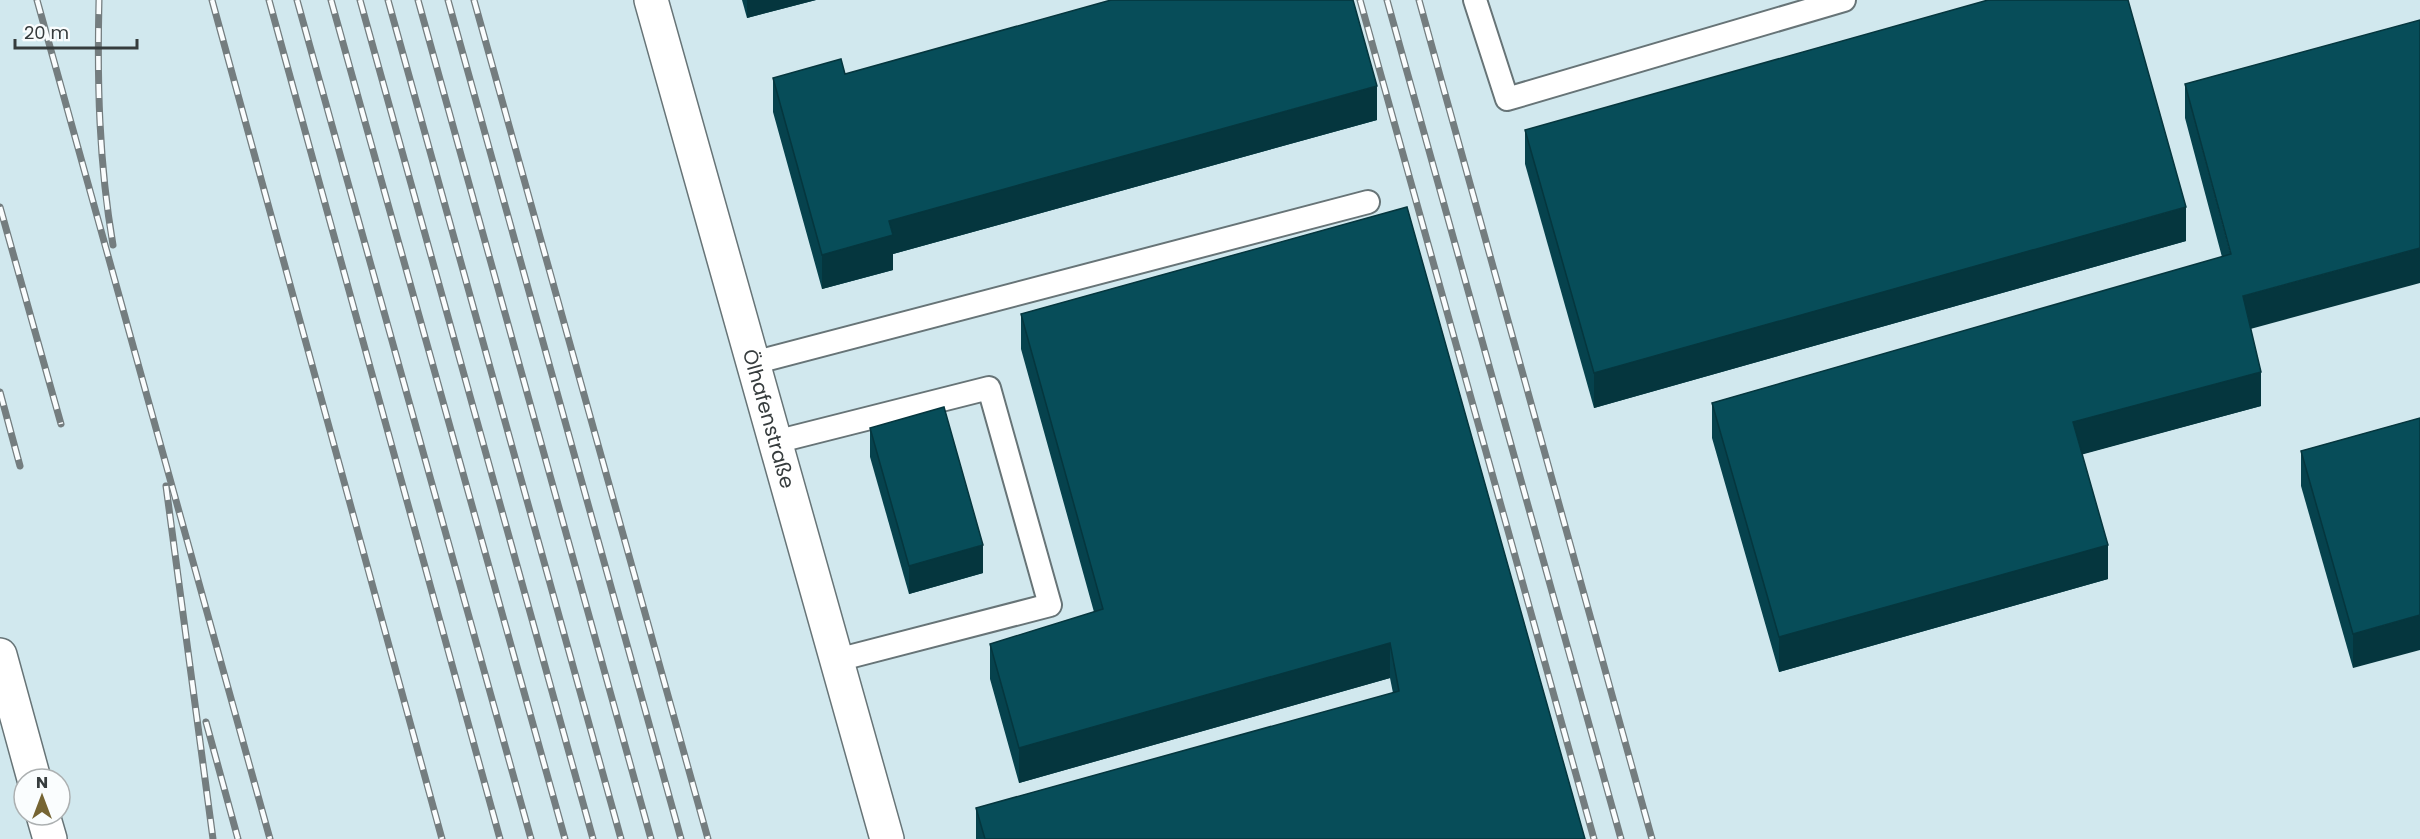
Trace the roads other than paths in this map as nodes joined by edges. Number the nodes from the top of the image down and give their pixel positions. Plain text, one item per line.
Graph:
1 (651, 0) edge
2 (1475, 0) edge
3 (1844, 0) edge
4 (1368, 202) dead end
5 (753, 363) junction
6 (775, 442) junction
7 (837, 660) junction
8 (2, 671) edge
9 (30, 767) edge
10 (887, 839) edge

1 - 5 street, Ölhafenstraße
2 - 3 lane
4 - 5 lane
5 - 6 street, Ölhafenstraße
6 - 7 street, Ölhafenstraße
6 - 7 lane
7 - 10 street, Ölhafenstraße
8 - 9 street

